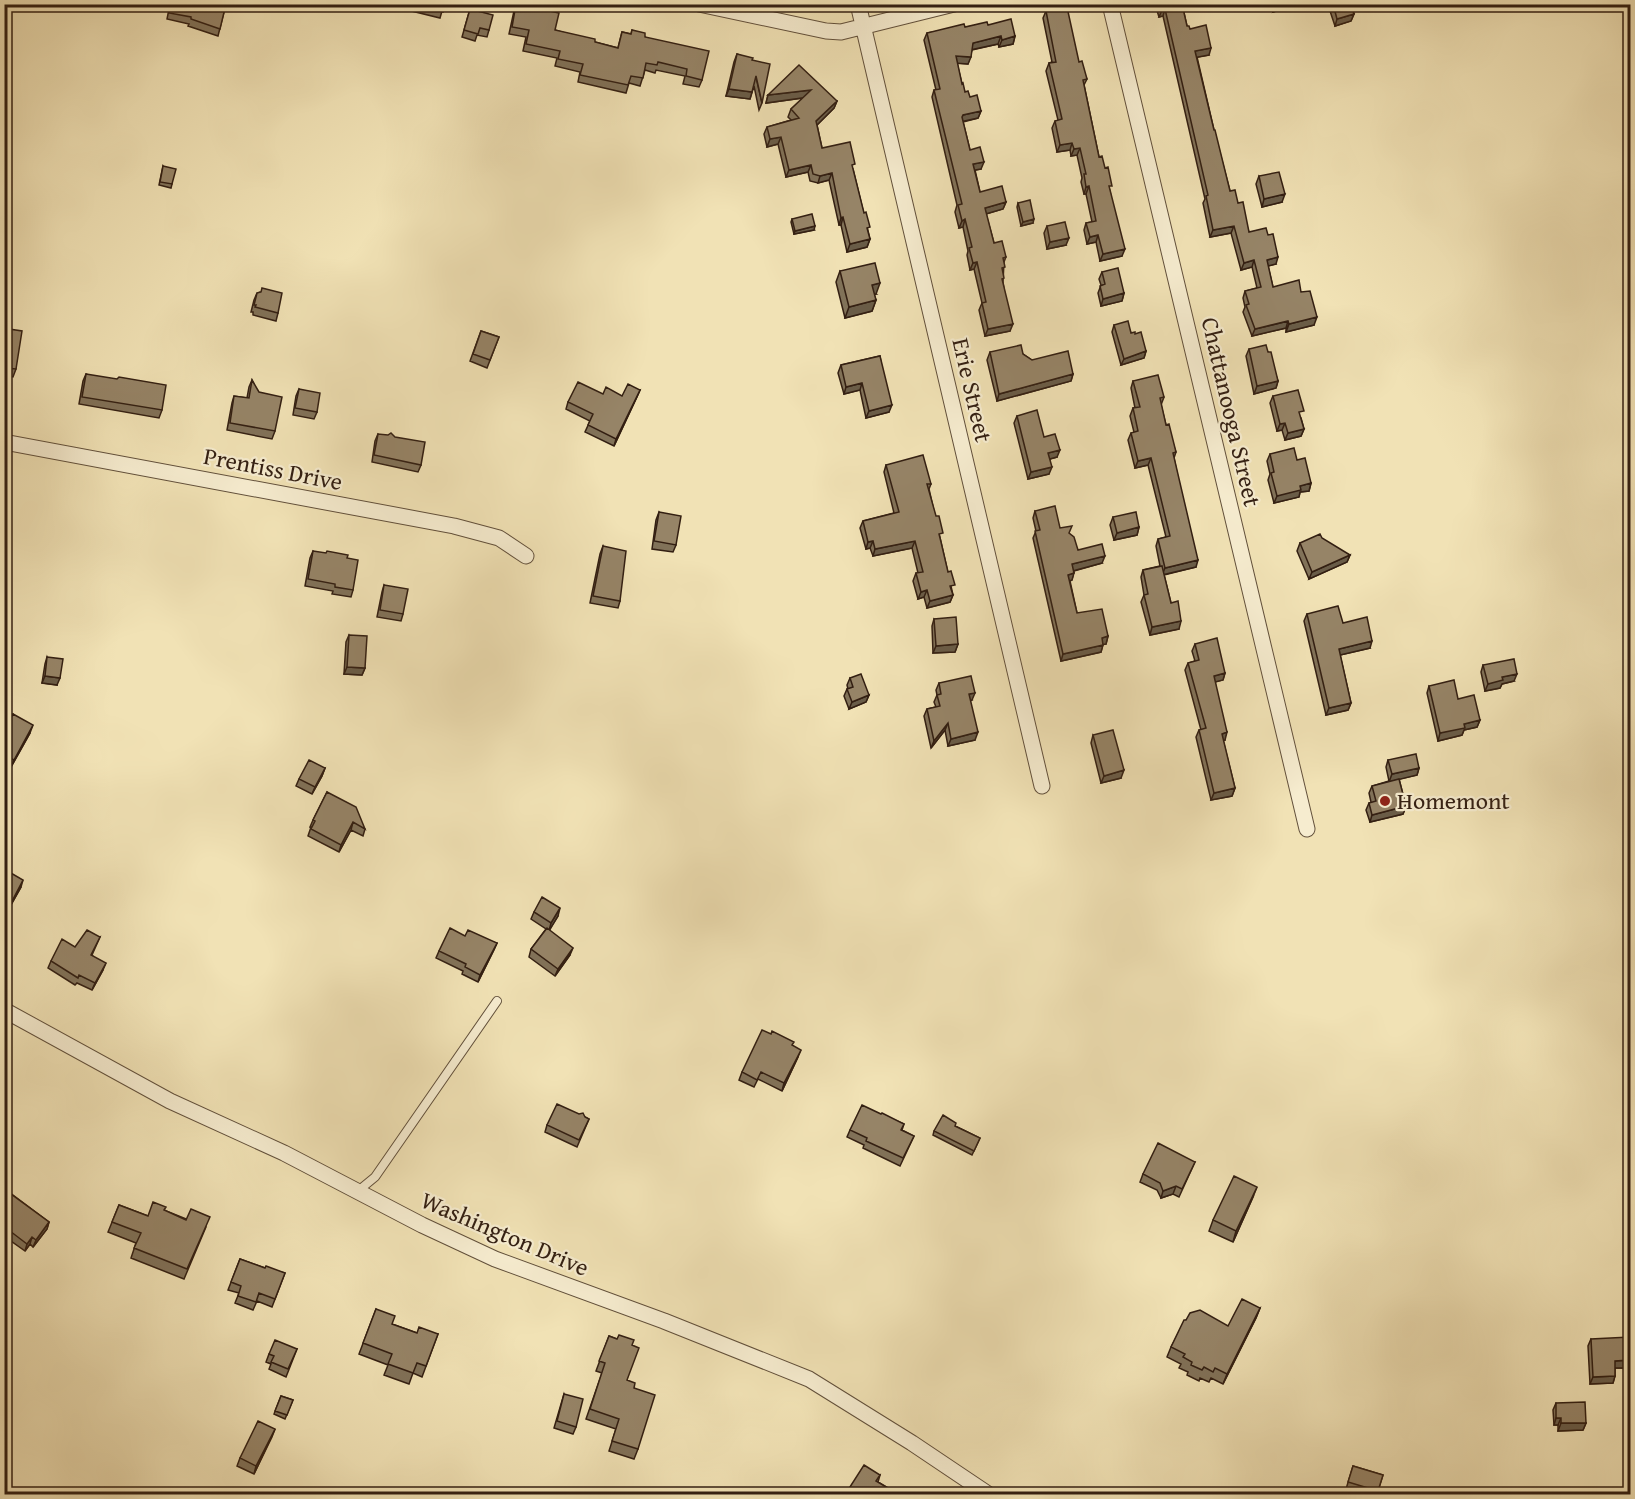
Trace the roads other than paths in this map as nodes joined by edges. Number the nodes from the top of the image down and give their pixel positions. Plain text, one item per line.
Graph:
1 (699, 4) edge
2 (858, 4) edge
3 (954, 4) edge
4 (1110, 4) edge
5 (864, 27) junction
6 (4, 442) edge
7 (526, 556) dead end
8 (1042, 786) dead end
9 (1307, 829) dead end
10 (496, 1001) dead end
11 (4, 1010) edge
12 (356, 1192) junction
13 (988, 1494) edge

1 - 5 street
2 - 5 street, Erie Street
3 - 5 street
4 - 9 street, Chattanooga Street
5 - 8 street, Erie Street
6 - 7 street, Prentiss Drive
10 - 12 lane
11 - 12 street, Washington Drive
12 - 13 street, Washington Drive

